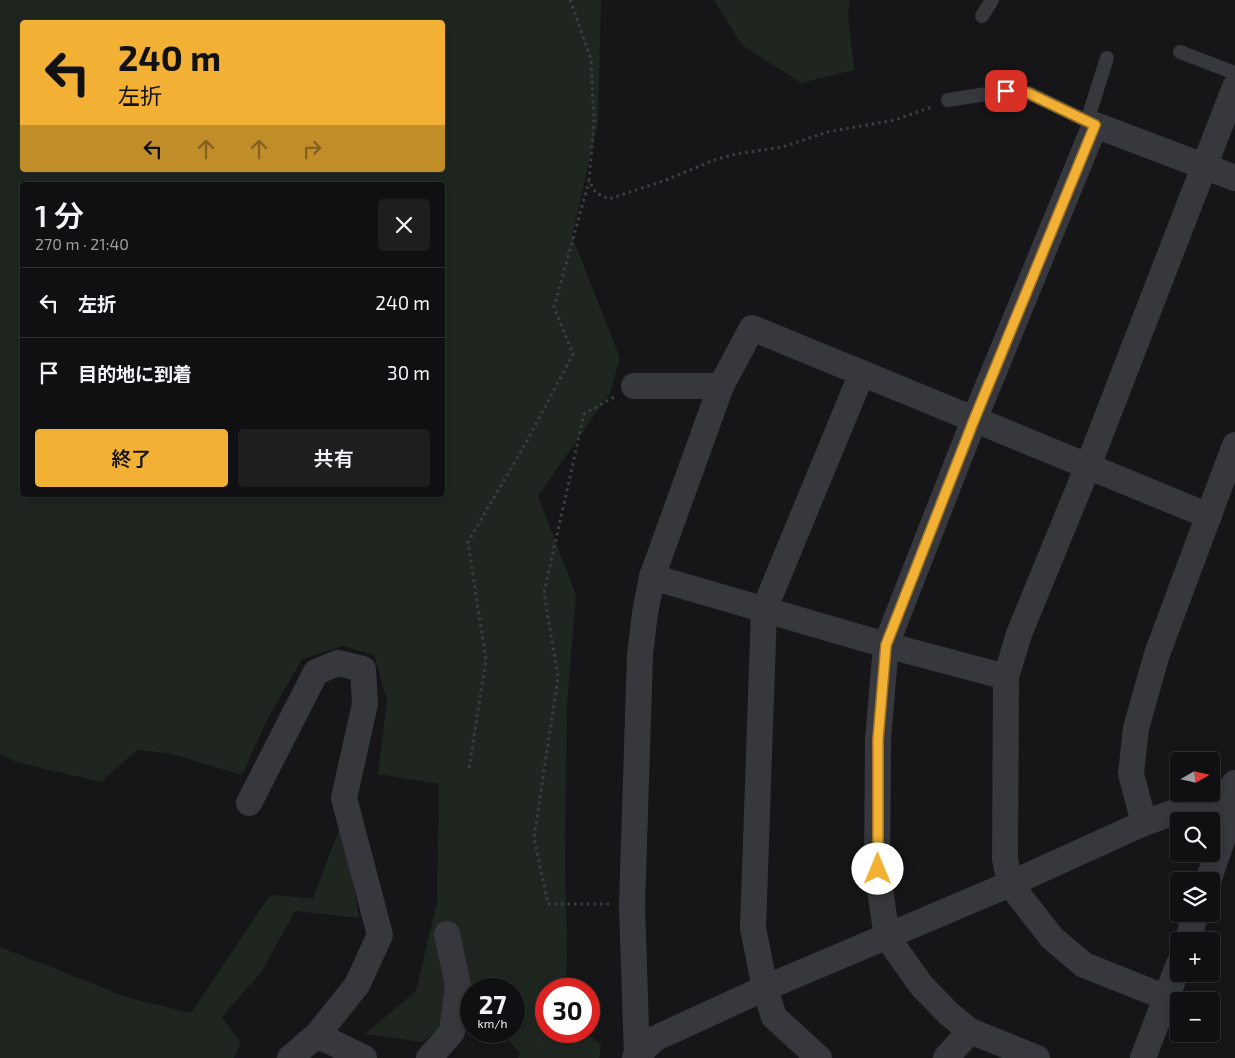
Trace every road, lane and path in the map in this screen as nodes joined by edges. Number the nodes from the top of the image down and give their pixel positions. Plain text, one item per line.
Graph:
1 (570, 0) edge
2 (992, 0) edge
3 (982, 16) dead end
4 (1180, 52) dead end
5 (1107, 58) dead end
6 (1235, 73) edge
7 (1235, 87) edge
8 (948, 100) joint
9 (1091, 123) junction
10 (1205, 167) junction
11 (1235, 178) edge
12 (589, 181) junction
13 (862, 373) junction
14 (634, 386) joint
15 (721, 386) junction
16 (974, 420) junction
17 (1235, 445) edge
18 (1088, 466) junction
19 (1209, 516) junction
20 (652, 577) junction
21 (764, 610) junction
22 (886, 645) junction
23 (1006, 678) junction
24 (469, 768) dead end
25 (1230, 788) edge
26 (249, 803) dead end
27 (1144, 824) junction
28 (1211, 872) edge
29 (1010, 884) junction
30 (632, 905) junction
31 (447, 934) dead end
32 (887, 936) junction
33 (1173, 982) edge
34 (765, 988) junction
35 (1167, 998) junction
36 (970, 1031) junction
37 (317, 1035) junction
38 (290, 1058) edge
39 (364, 1058) edge
40 (429, 1058) edge
41 (636, 1058) edge
42 (819, 1058) edge
43 (946, 1058) edge
44 (1037, 1058) edge
45 (1143, 1058) edge

1 - 12 path
2 - 3 lane
4 - 6 lane
5 - 9 lane
7 - 10 street
8 - 9 lane
8 - 12 path
9 - 10 street
9 - 16 street
10 - 11 street
10 - 18 street
12 - 24 path
13 - 15 street
13 - 16 street
13 - 21 street
14 - 15 street
14 - 30 path
15 - 20 street
16 - 18 street
16 - 22 street
17 - 19 street
18 - 19 street
18 - 23 street
19 - 27 street
20 - 21 street
20 - 30 street
21 - 22 street
21 - 34 street
22 - 23 street
22 - 32 street
23 - 29 street
25 - 27 street
25 - 28 street
26 - 37 street
27 - 29 street
29 - 32 street
29 - 35 street
30 - 41 street
31 - 40 street
32 - 34 street
32 - 36 street
33 - 35 street
34 - 41 street
34 - 42 street
35 - 45 street
36 - 43 street
36 - 44 street
37 - 38 street
37 - 39 street

